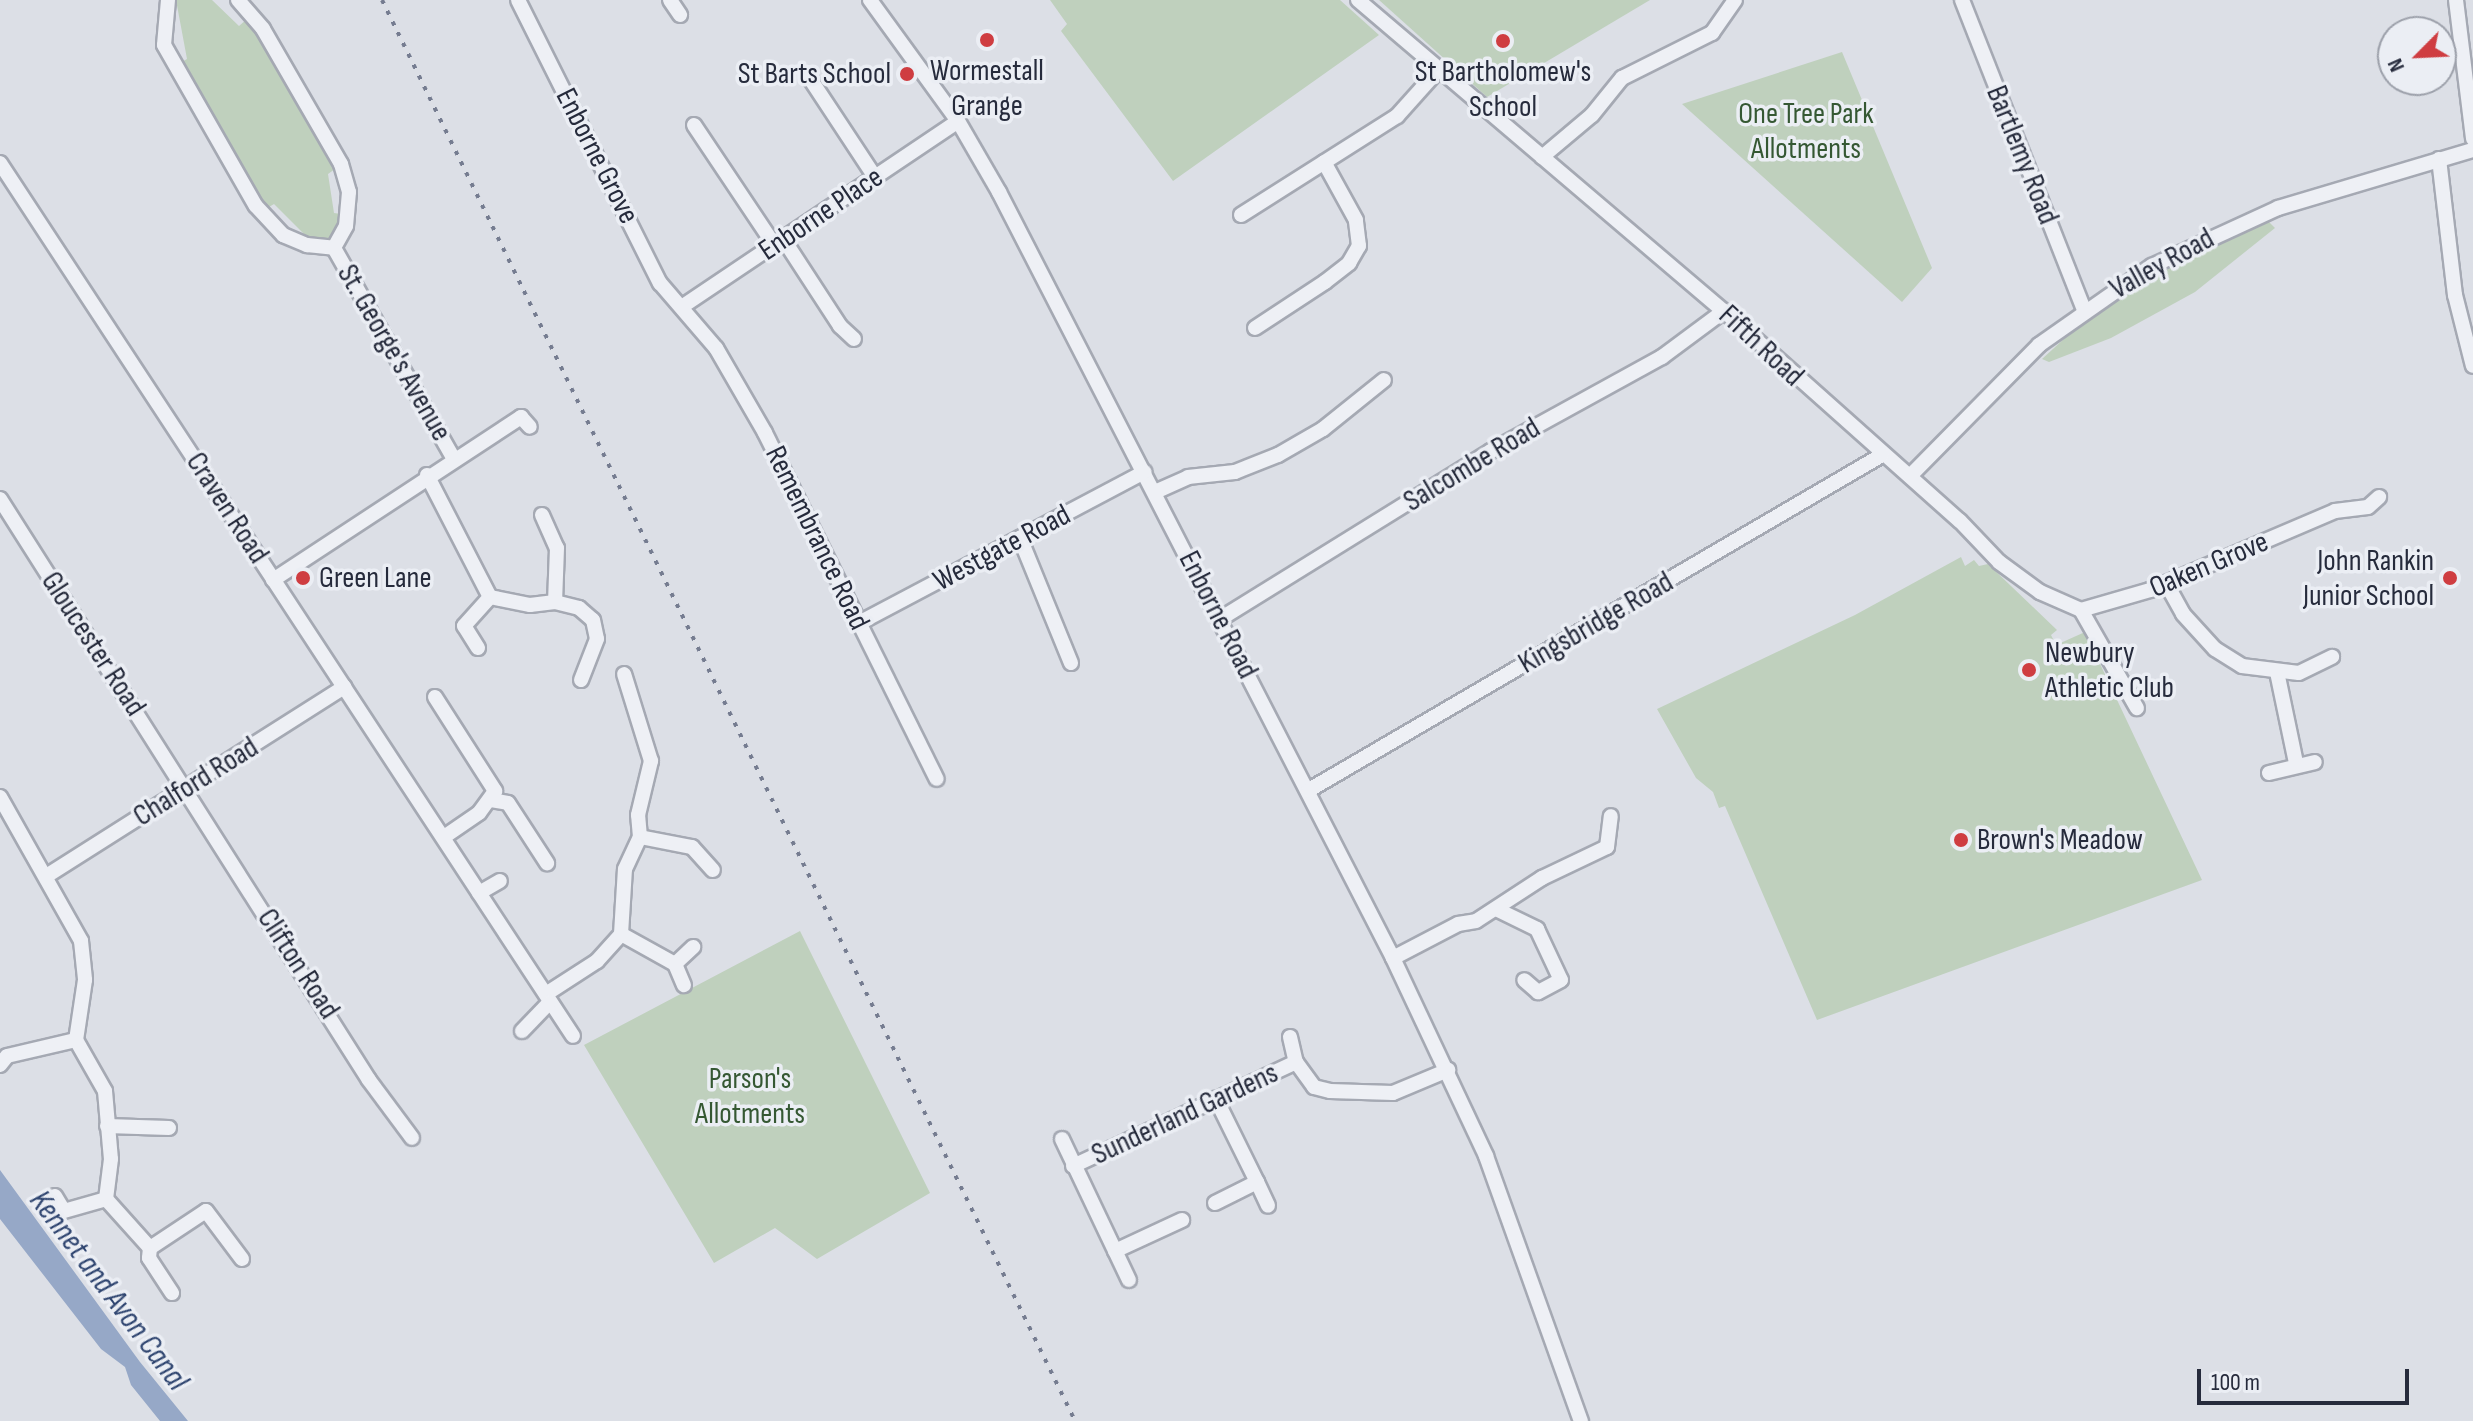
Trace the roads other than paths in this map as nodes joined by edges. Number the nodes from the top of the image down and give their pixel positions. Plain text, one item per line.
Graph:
1 (168, 0) edge
2 (238, 0) edge
3 (518, 0) edge
4 (670, 0) edge
5 (870, 0) edge
6 (1358, 0) edge
7 (1735, 0) edge
8 (1962, 0) edge
9 (2456, 0) edge
10 (680, 15) dead end
11 (1440, 68) junction
12 (809, 77) dead end
13 (958, 121) junction
14 (694, 125) dead end
15 (2473, 139) edge
16 (2473, 150) edge
17 (1542, 157) junction
18 (2439, 159) junction
19 (1324, 162) junction
20 (0, 163) edge
21 (875, 177) junction
22 (1241, 215) dead end
23 (780, 243) junction
24 (334, 248) junction
25 (683, 306) junction
26 (2084, 309) junction
27 (1724, 311) junction
28 (1255, 328) dead end
29 (854, 339) dead end
30 (2473, 366) edge
31 (1384, 380) dead end
32 (530, 427) dead end
33 (1882, 455) junction
34 (454, 459) junction
35 (1144, 472) junction
36 (427, 475) junction
37 (1910, 476) junction
38 (1155, 492) junction
39 (2379, 497) dead end
40 (0, 499) edge
41 (542, 515) dead end
42 (1020, 538) junction
43 (273, 580) junction
44 (2166, 583) junction
45 (490, 597) junction
46 (555, 602) junction
47 (2081, 610) junction
48 (1220, 619) junction
49 (859, 623) junction
50 (478, 648) dead end
51 (2332, 657) dead end
52 (1071, 663) dead end
53 (2277, 672) junction
54 (624, 674) dead end
55 (581, 680) dead end
56 (344, 687) junction
57 (435, 697) dead end
58 (2137, 708) dead end
59 (2315, 762) dead end
60 (2296, 763) junction
61 (2269, 773) dead end
62 (937, 779) dead end
63 (186, 789) junction
64 (1309, 790) junction
65 (0, 797) edge
66 (491, 800) junction
67 (1611, 816) dead end
68 (444, 837) junction
69 (640, 837) junction
70 (547, 863) dead end
71 (713, 870) dead end
72 (48, 875) junction
73 (500, 881) dead end
74 (479, 893) junction
75 (1496, 909) junction
76 (621, 934) junction
77 (693, 947) dead end
78 (1393, 958) junction
79 (675, 964) junction
80 (1524, 980) dead end
81 (684, 985) dead end
82 (548, 998) junction
83 (522, 1031) dead end
84 (573, 1036) dead end
85 (1290, 1037) dead end
86 (76, 1040) junction
87 (2, 1057) edge
88 (1296, 1062) junction
89 (1448, 1070) junction
90 (1216, 1099) junction
91 (107, 1126) junction
92 (412, 1138) dead end
93 (1062, 1139) dead end
94 (167, 1144) dead end
95 (1073, 1166) junction
96 (1257, 1182) junction
97 (55, 1196) dead end
98 (106, 1199) junction
99 (1215, 1203) dead end
100 (1268, 1206) dead end
101 (1182, 1220) dead end
102 (150, 1248) junction
103 (1115, 1251) junction
104 (242, 1259) dead end
105 (1129, 1280) dead end
106 (172, 1293) dead end
107 (1581, 1421) edge

1 - 24 street, St. George's Avenue
2 - 24 street, St. George's Avenue
3 - 25 street, Enborne Grove
4 - 10 street
5 - 13 street, Enborne Road
6 - 11 street, Fifth Road
7 - 17 street
8 - 26 street, Bartlemy Road
9 - 15 street
11 - 17 street, Fifth Road
11 - 19 street
12 - 21 street
13 - 21 street, Enborne Place
13 - 35 street, Enborne Road
14 - 23 street
16 - 18 street, Valley Road
17 - 27 street, Fifth Road
18 - 26 street, Valley Road
18 - 30 street
19 - 22 street
19 - 28 street
20 - 43 street, Craven Road
21 - 23 street, Enborne Place
23 - 25 street, Enborne Place
23 - 29 street
24 - 34 street, St. George's Avenue
25 - 49 street, Remembrance Road
26 - 37 street, Valley Road
27 - 33 street, Fifth Road
27 - 48 street, Salcombe Road
31 - 38 street
32 - 34 street
33 - 37 street, Fifth Road
33 - 64 street, Kingsbridge Road
34 - 36 street
35 - 38 street, Enborne Road
35 - 42 street, Westgate Road
36 - 43 street
36 - 45 street
37 - 47 street, Fifth Road
38 - 48 street, Enborne Road
39 - 44 street, Oaken Grove
40 - 63 street, Gloucester Road
41 - 46 street
42 - 49 street, Westgate Road
42 - 52 street
43 - 56 street, Craven Road
44 - 47 street, Oaken Grove
44 - 53 street
45 - 46 street
45 - 50 street
46 - 55 street
47 - 58 street
48 - 64 street, Enborne Road
49 - 62 street, Remembrance Road
51 - 53 street
53 - 60 street
54 - 69 street
56 - 63 street, Chalford Road
56 - 68 street, Craven Road
57 - 66 street
59 - 60 street
60 - 61 street
63 - 72 street, Chalford Road
63 - 92 street, Clifton Road
64 - 78 street, Enborne Road
65 - 72 street
66 - 68 street
66 - 70 street
67 - 75 street
68 - 74 street, Craven Road
69 - 71 street
69 - 76 street
72 - 86 street
73 - 74 street
74 - 82 street, Craven Road
75 - 78 street
75 - 80 street
76 - 79 street
76 - 82 street
77 - 79 street
78 - 89 street, Enborne Road
79 - 81 street
82 - 83 street
82 - 84 street, Craven Road
85 - 88 street, Sunderland Gardens
86 - 87 street
86 - 91 street
88 - 89 street, Sunderland Gardens
88 - 90 street, Sunderland Gardens
89 - 107 street, Enborne Road
90 - 95 street, Sunderland Gardens
90 - 96 street
91 - 94 street
91 - 98 street
93 - 95 street, Sunderland Gardens
95 - 103 street, Sunderland Gardens
96 - 99 street
96 - 100 street
97 - 98 street
98 - 102 street
101 - 103 street
102 - 104 street
102 - 106 street
103 - 105 street, Sunderland Gardens

